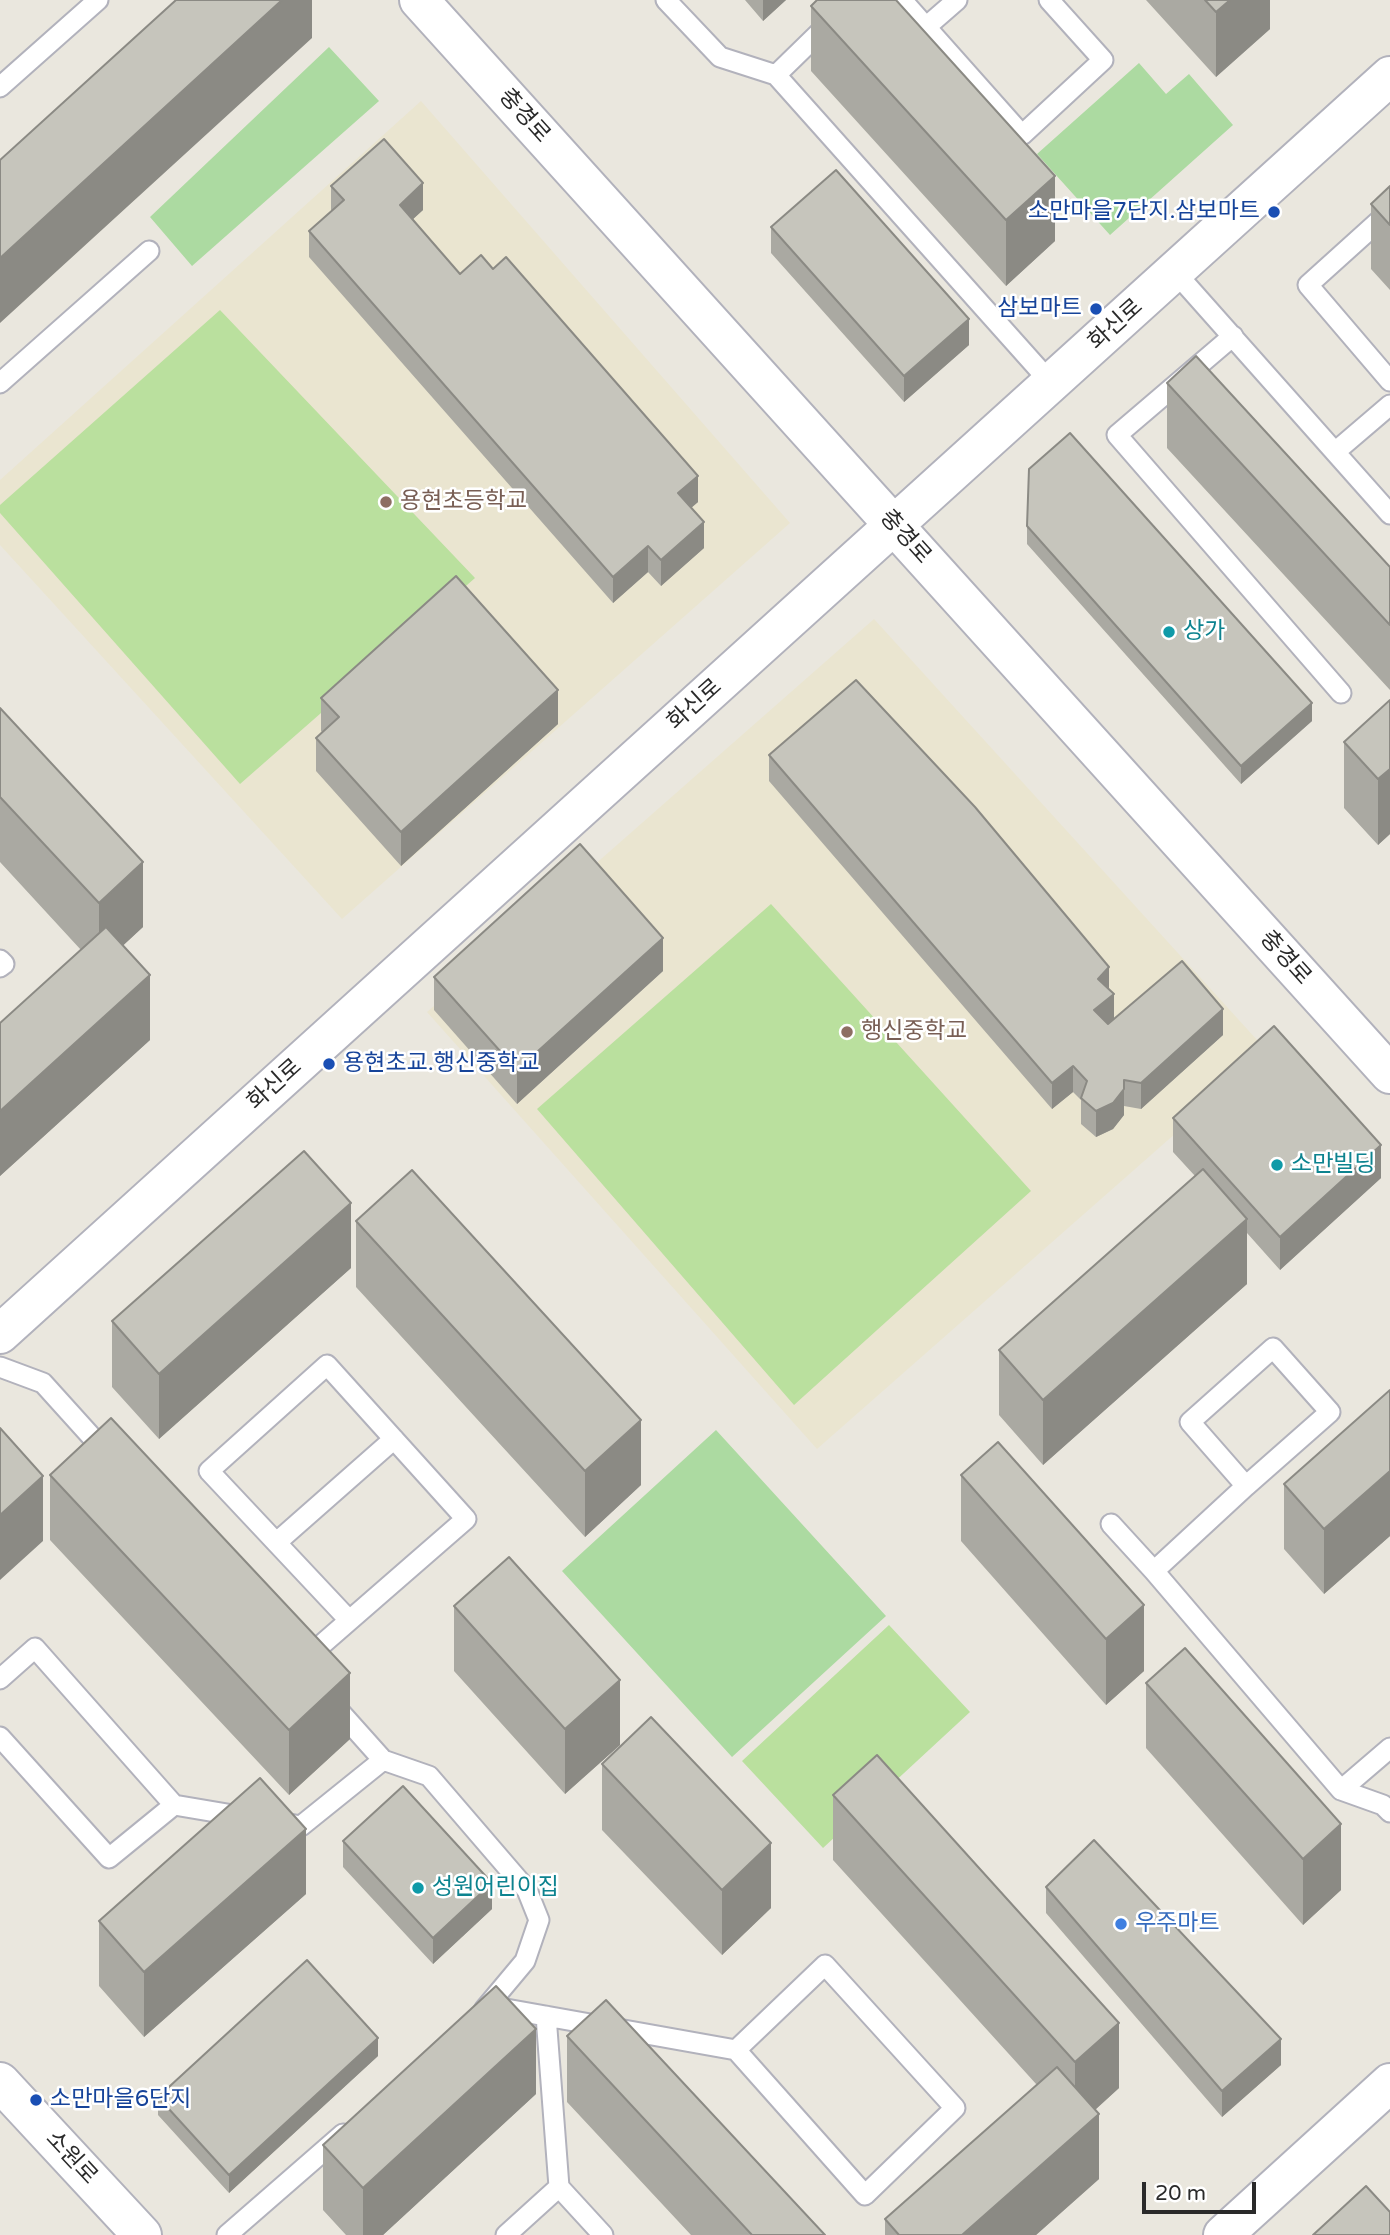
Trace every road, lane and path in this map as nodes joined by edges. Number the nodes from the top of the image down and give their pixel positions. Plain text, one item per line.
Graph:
1 (98, 0) edge
2 (419, 0) edge
3 (666, 0) edge
4 (853, 0) edge
5 (902, 0) edge
6 (957, 0) edge
7 (1049, 0) edge
8 (926, 27) junction
9 (776, 75) junction
10 (1390, 76) edge
11 (0, 87) edge
12 (1390, 211) edge
13 (149, 251) dead end
14 (1175, 272) junction
15 (1233, 336) junction
16 (1390, 381) edge
17 (0, 383) edge
18 (1051, 383) junction
19 (1390, 405) edge
20 (1335, 452) junction
21 (1390, 514) edge
22 (894, 525) junction
23 (1341, 693) dead end
24 (0, 960) edge
25 (0, 967) edge
26 (1390, 1074) edge
27 (0, 1334) edge
28 (0, 1367) edge
29 (394, 1439) junction
30 (125, 1474) edge
31 (1247, 1486) junction
32 (1111, 1524) dead end
33 (277, 1542) junction
34 (1154, 1571) junction
35 (349, 1620) junction
36 (0, 1679) edge
37 (0, 1737) edge
38 (1390, 1748) edge
39 (383, 1760) junction
40 (1341, 1790) junction
41 (174, 1805) junction
42 (1390, 1812) edge
43 (487, 2006) junction
44 (546, 2016) junction
45 (471, 2025) edge
46 (736, 2050) junction
47 (0, 2082) edge
48 (1390, 2083) edge
49 (358, 2121) edge
50 (559, 2187) junction
51 (142, 2235) edge
52 (227, 2235) edge
53 (506, 2235) edge
54 (603, 2235) edge
55 (1223, 2235) edge

1 - 11 lane
2 - 22 main road, 충경로
3 - 9 lane
4 - 9 lane
5 - 8 lane
6 - 8 lane
7 - 8 lane
9 - 18 lane
10 - 14 main road, 화신로
12 - 16 lane
13 - 17 lane
14 - 15 lane
14 - 18 main road, 화신로
15 - 20 lane
15 - 23 lane
18 - 22 main road, 화신로
19 - 20 lane
20 - 21 lane
22 - 26 main road, 충경로
22 - 27 main road, 화신로
24 - 25 lane
28 - 30 lane
29 - 33 lane
29 - 33 lane
29 - 35 lane
31 - 31 lane
31 - 34 lane
32 - 34 lane
33 - 35 lane
34 - 40 lane
35 - 39 lane
36 - 41 lane
37 - 41 lane
38 - 40 lane
39 - 41 lane
39 - 43 lane
40 - 42 lane
43 - 44 lane
43 - 45 lane
44 - 46 lane
44 - 50 lane
46 - 46 lane
47 - 51 main road, 소원로
48 - 55 main road
49 - 52 lane
50 - 53 lane
50 - 54 lane

